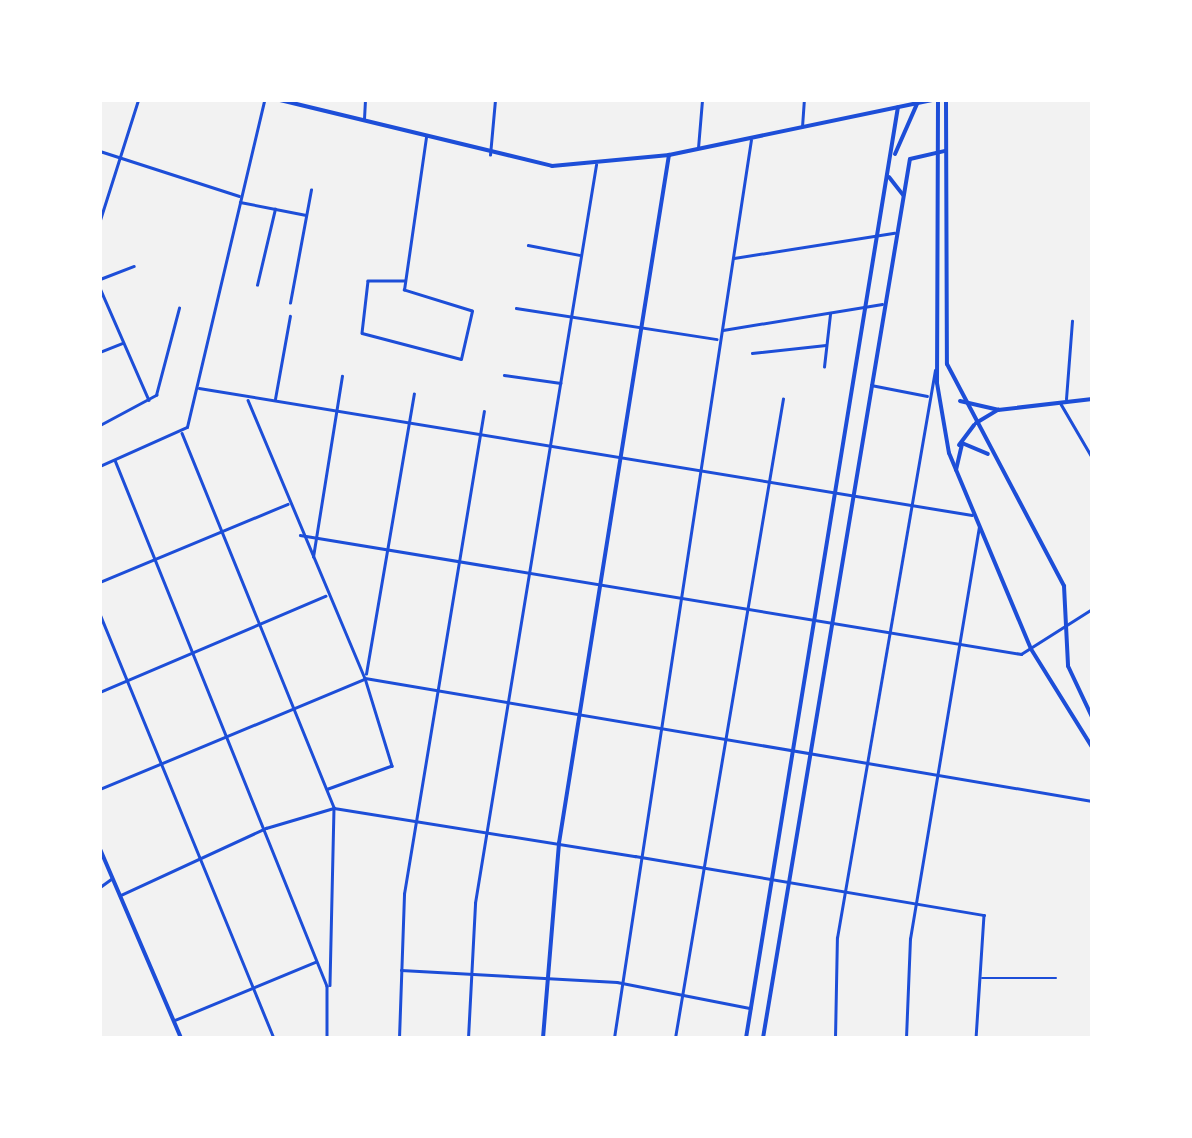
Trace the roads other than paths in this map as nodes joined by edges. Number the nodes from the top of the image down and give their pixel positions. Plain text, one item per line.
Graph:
1 (138, 100) edge
2 (264, 100) edge
3 (280, 100) edge
4 (365, 100) edge
5 (494, 100) edge
6 (702, 100) edge
7 (804, 100) edge
8 (936, 100) edge
9 (946, 100) edge
10 (917, 104) junction
11 (898, 108) junction
12 (364, 120) junction
13 (802, 127) junction
14 (426, 138) junction
15 (751, 138) junction
16 (698, 149) junction
17 (100, 150) edge
18 (946, 151) junction
19 (936, 152) junction
20 (490, 155) junction
21 (669, 155) junction
22 (121, 156) junction
23 (892, 161) junction
24 (596, 166) junction
25 (889, 177) junction
26 (310, 190) dead end
27 (903, 194) junction
28 (240, 199) junction
29 (275, 209) junction
30 (306, 214) junction
31 (100, 220) edge
32 (896, 233) junction
33 (878, 236) junction
34 (528, 245) dead end
35 (582, 255) junction
36 (732, 258) junction
37 (134, 266) dead end
38 (100, 278) edge
39 (405, 282) junction
40 (257, 285) dead end
41 (100, 288) edge
42 (290, 303) dead end
43 (884, 304) junction
44 (867, 307) junction
45 (179, 308) dead end
46 (516, 308) dead end
47 (831, 312) junction
48 (290, 316) dead end
49 (572, 316) junction
50 (1072, 321) dead end
51 (642, 327) junction
52 (720, 330) junction
53 (718, 340) junction
54 (124, 342) junction
55 (826, 345) junction
56 (100, 352) edge
57 (752, 353) dead end
58 (937, 364) junction
59 (824, 367) dead end
60 (504, 375) dead end
61 (342, 376) dead end
62 (562, 383) junction
63 (871, 385) junction
64 (199, 388) junction
65 (414, 394) dead end
66 (247, 396) junction
67 (929, 396) junction
68 (782, 398) dead end
69 (1092, 399) edge
70 (274, 401) junction
71 (960, 401) junction
72 (150, 402) junction
73 (1063, 402) junction
74 (338, 409) junction
75 (998, 410) junction
76 (484, 412) dead end
77 (409, 423) junction
78 (100, 425) edge
79 (974, 425) junction
80 (182, 433) junction
81 (480, 434) junction
82 (551, 446) junction
83 (958, 446) junction
84 (623, 456) junction
85 (1092, 457) edge
86 (115, 460) junction
87 (995, 462) junction
88 (100, 466) edge
89 (698, 469) junction
90 (838, 478) junction
91 (770, 480) junction
92 (854, 481) junction
93 (962, 489) junction
94 (835, 495) junction
95 (851, 498) junction
96 (288, 503) junction
97 (834, 504) junction
98 (850, 507) junction
99 (909, 507) junction
100 (976, 515) junction
101 (980, 526) junction
102 (221, 532) junction
103 (300, 535) junction
104 (316, 539) junction
105 (386, 552) junction
106 (154, 559) junction
107 (312, 562) junction
108 (457, 563) junction
109 (528, 574) junction
110 (100, 582) edge
111 (600, 586) junction
112 (326, 596) junction
113 (677, 598) junction
114 (816, 607) junction
115 (833, 609) junction
116 (1092, 609) edge
117 (748, 610) junction
118 (100, 614) edge
119 (814, 623) junction
120 (259, 625) junction
121 (830, 626) junction
122 (813, 630) junction
123 (1062, 630) junction
124 (829, 634) junction
125 (888, 635) junction
126 (958, 646) junction
127 (1032, 650) junction
128 (192, 651) junction
129 (365, 678) junction
130 (127, 680) junction
131 (100, 692) edge
132 (436, 692) junction
133 (508, 704) junction
134 (293, 707) junction
135 (1091, 713) edge
136 (578, 716) junction
137 (1077, 718) junction
138 (656, 728) junction
139 (227, 734) junction
140 (795, 738) junction
141 (726, 739) junction
142 (812, 739) junction
143 (1092, 747) edge
144 (793, 753) junction
145 (809, 756) junction
146 (791, 762) junction
147 (162, 764) junction
148 (808, 765) junction
149 (866, 765) junction
150 (937, 776) junction
151 (100, 789) edge
152 (327, 790) junction
153 (1092, 801) edge
154 (334, 808) junction
155 (417, 822) junction
156 (266, 828) junction
157 (487, 832) junction
158 (559, 843) junction
159 (100, 849) edge
160 (635, 856) junction
161 (201, 858) junction
162 (106, 864) junction
163 (774, 866) junction
164 (705, 868) junction
165 (100, 869) edge
166 (790, 870) junction
167 (112, 878) junction
168 (772, 881) junction
169 (788, 884) junction
170 (100, 887) edge
171 (770, 890) junction
172 (787, 893) junction
173 (845, 893) junction
174 (120, 895) junction
175 (916, 904) junction
176 (317, 961) junction
177 (400, 970) junction
178 (471, 974) junction
179 (545, 977) junction
180 (980, 978) junction
181 (1056, 978) dead end
182 (617, 982) junction
183 (327, 986) junction
184 (252, 987) junction
185 (682, 996) junction
186 (751, 1008) junction
187 (174, 1021) junction
188 (181, 1038) edge
189 (274, 1038) edge
190 (327, 1038) edge
191 (367, 1038) edge
192 (377, 1038) edge
193 (399, 1038) edge
194 (468, 1038) edge
195 (542, 1038) edge
196 (614, 1038) edge
197 (675, 1038) edge
198 (746, 1038) edge
199 (763, 1038) edge
200 (777, 1038) edge
201 (835, 1038) edge
202 (906, 1038) edge
203 (976, 1038) edge

1 - 22 street
2 - 28 street
3 - 12 main road
4 - 12 street
5 - 20 street
6 - 16 street
7 - 13 street
8 - 10 main road
8 - 19 main road
9 - 18 main road
10 - 11 main road
10 - 23 main road
11 - 13 main road
11 - 23 main road
12 - 14 main road
13 - 15 main road
14 - 20 main road
14 - 39 street
15 - 16 main road
15 - 36 street
16 - 21 main road
17 - 22 street
18 - 19 main road
18 - 71 main road
19 - 27 main road
19 - 58 main road
20 - 24 main road
21 - 24 main road
21 - 51 main road
22 - 28 street
22 - 31 street
23 - 25 main road
24 - 35 street
25 - 27 main road
25 - 33 main road
26 - 30 street
27 - 32 main road
28 - 29 street
28 - 64 street
29 - 30 street
29 - 40 street
30 - 42 street
32 - 33 street
32 - 43 main road
33 - 36 street
33 - 44 main road
34 - 35 street
35 - 49 street
36 - 52 street
37 - 38 street
39 - 39 street
41 - 54 street
43 - 44 street
43 - 63 main road
44 - 47 street
44 - 90 main road
45 - 72 street
46 - 49 street
47 - 52 street
47 - 55 street
48 - 70 street
49 - 51 street
49 - 62 street
50 - 73 street
51 - 53 street
51 - 84 main road
52 - 53 street
53 - 89 street
54 - 56 street
54 - 72 street
55 - 57 street
55 - 59 street
58 - 67 street
58 - 93 main road
60 - 62 street
61 - 74 street
62 - 82 street
63 - 67 street
63 - 92 main road
64 - 66 street
64 - 80 street
65 - 77 street
66 - 70 street
66 - 96 street
67 - 99 street
68 - 91 street
69 - 73 main road
70 - 74 street
71 - 75 main road
71 - 79 main road
72 - 78 street
73 - 75 main road
73 - 85 street
74 - 77 street
74 - 104 street
75 - 79 main road
76 - 81 street
77 - 81 street
77 - 105 street
79 - 83 main road
79 - 87 main road
80 - 86 street
80 - 102 street
81 - 82 street
81 - 108 street
82 - 84 street
82 - 109 street
83 - 87 main road
83 - 93 main road
84 - 89 street
84 - 111 main road
86 - 88 street
86 - 106 street
87 - 123 main road
89 - 91 street
89 - 113 street
90 - 92 main road
90 - 94 main road
91 - 94 street
91 - 117 street
92 - 95 main road
93 - 100 main road
94 - 95 street
94 - 97 main road
95 - 98 main road
95 - 99 street
96 - 102 street
96 - 103 street
97 - 98 main road
97 - 114 main road
98 - 115 main road
99 - 100 street
99 - 125 street
100 - 101 main road
101 - 126 street
101 - 127 main road
102 - 106 street
102 - 120 street
103 - 104 street
103 - 107 street
104 - 105 street
104 - 107 street
105 - 108 street
105 - 129 street
106 - 110 street
106 - 128 street
107 - 112 street
108 - 109 street
108 - 132 street
109 - 111 street
109 - 133 street
111 - 113 street
111 - 136 main road
112 - 120 street
112 - 129 street
113 - 117 street
113 - 138 street
114 - 115 main road
114 - 119 main road
115 - 121 main road
116 - 123 street
117 - 119 street
117 - 141 street
118 - 130 street
119 - 121 street
119 - 122 main road
120 - 128 street
120 - 134 street
121 - 124 main road
121 - 125 street
122 - 124 main road
122 - 140 main road
123 - 127 street
123 - 135 main road
124 - 142 main road
125 - 126 street
125 - 149 street
126 - 127 street
126 - 150 street
127 - 137 main road
128 - 130 street
128 - 139 street
129 - 132 street
129 - 134 street
129 - 152 street
130 - 131 street
130 - 147 street
132 - 133 street
132 - 155 street
133 - 136 street
133 - 157 street
134 - 139 street
134 - 152 street
135 - 137 main road
136 - 138 street
136 - 158 main road
137 - 143 main road
138 - 141 street
138 - 160 street
139 - 147 street
139 - 156 street
140 - 142 main road
140 - 144 main road
141 - 144 street
141 - 164 street
142 - 145 main road
144 - 145 street
144 - 146 main road
145 - 148 main road
145 - 149 street
146 - 148 main road
146 - 163 main road
147 - 151 street
147 - 161 street
148 - 166 main road
149 - 150 street
149 - 173 street
150 - 153 street
150 - 175 street
152 - 154 street
154 - 155 street
154 - 156 street
154 - 183 street
155 - 157 street
155 - 177 street
156 - 161 street
156 - 176 street
157 - 158 street
157 - 178 street
158 - 160 street
158 - 179 main road
159 - 162 main road
160 - 164 street
160 - 182 street
161 - 174 street
161 - 184 street
162 - 165 street
162 - 167 main road
163 - 166 main road
163 - 168 main road
164 - 168 street
164 - 185 street
166 - 169 main road
167 - 170 street
167 - 174 main road
168 - 169 street
168 - 171 main road
169 - 172 main road
169 - 173 street
171 - 172 main road
171 - 186 main road
172 - 199 main road
173 - 175 street
173 - 201 street
174 - 187 main road
175 - 180 street
175 - 202 street
176 - 183 street
176 - 184 street
177 - 178 street
177 - 193 street
178 - 179 street
178 - 194 street
179 - 182 street
179 - 195 main road
180 - 181 street
180 - 203 street
182 - 185 street
182 - 196 street
183 - 190 street
184 - 187 street
184 - 189 street
185 - 186 street
185 - 197 street
186 - 198 main road
187 - 188 main road
191 - 192 street
199 - 200 street

